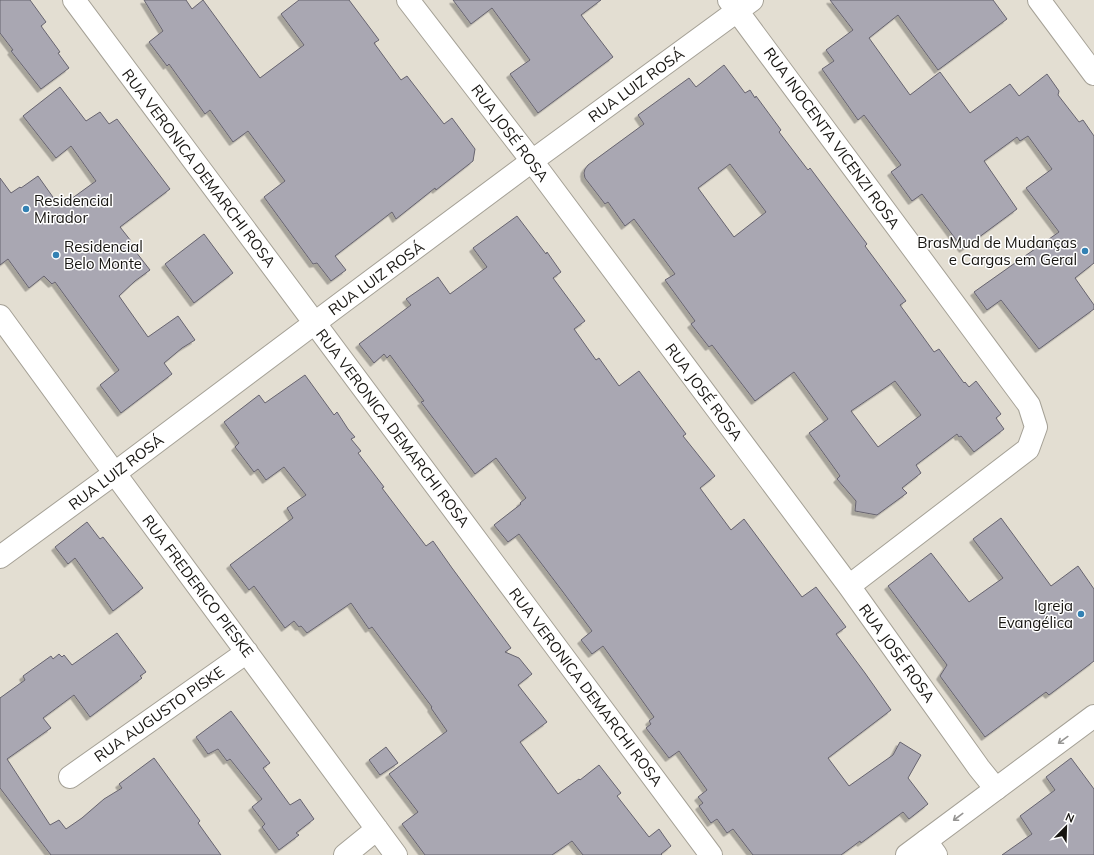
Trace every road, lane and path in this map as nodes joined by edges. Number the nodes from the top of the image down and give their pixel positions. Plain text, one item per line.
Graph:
1 (74, 0) edge
2 (408, 0) edge
3 (1039, 0) edge
4 (740, 4) edge
5 (1094, 74) edge
6 (532, 161) junction
7 (0, 316) edge
8 (315, 323) junction
9 (115, 474) junction
10 (0, 557) edge
11 (848, 586) junction
12 (247, 652) junction
13 (1094, 716) edge
14 (70, 777) dead end
15 (996, 788) junction
16 (377, 829) junction
17 (931, 848) edge
18 (345, 855) edge
19 (396, 855) edge
20 (711, 855) edge
21 (907, 855) edge

1 - 8 street, RUA VERONICA DEMARCHI ROSA
2 - 6 street, RUA JOSÉ ROSA
3 - 5 street
4 - 6 street, RUA LUIZ ROSÁ
4 - 11 street, RUA INOCENTA VICENZI ROSA
6 - 8 street, RUA LUIZ ROSÁ
6 - 11 street, RUA JOSÉ ROSA
7 - 9 street, RUA FREDERICO PIESKE
8 - 9 street, RUA LUIZ ROSÁ
8 - 20 street, RUA VERONICA DEMARCHI ROSA
9 - 10 street, RUA LUIZ ROSÁ
9 - 12 street, RUA FREDERICO PIESKE
11 - 15 street, RUA JOSÉ ROSA
12 - 14 street, RUA AUGUSTO PISKE
12 - 16 street, RUA FREDERICO PIESKE
13 -> 15 street
15 -> 17 street
16 - 18 street
16 - 19 street, RUA FREDERICO PIESKE
17 - 21 street

